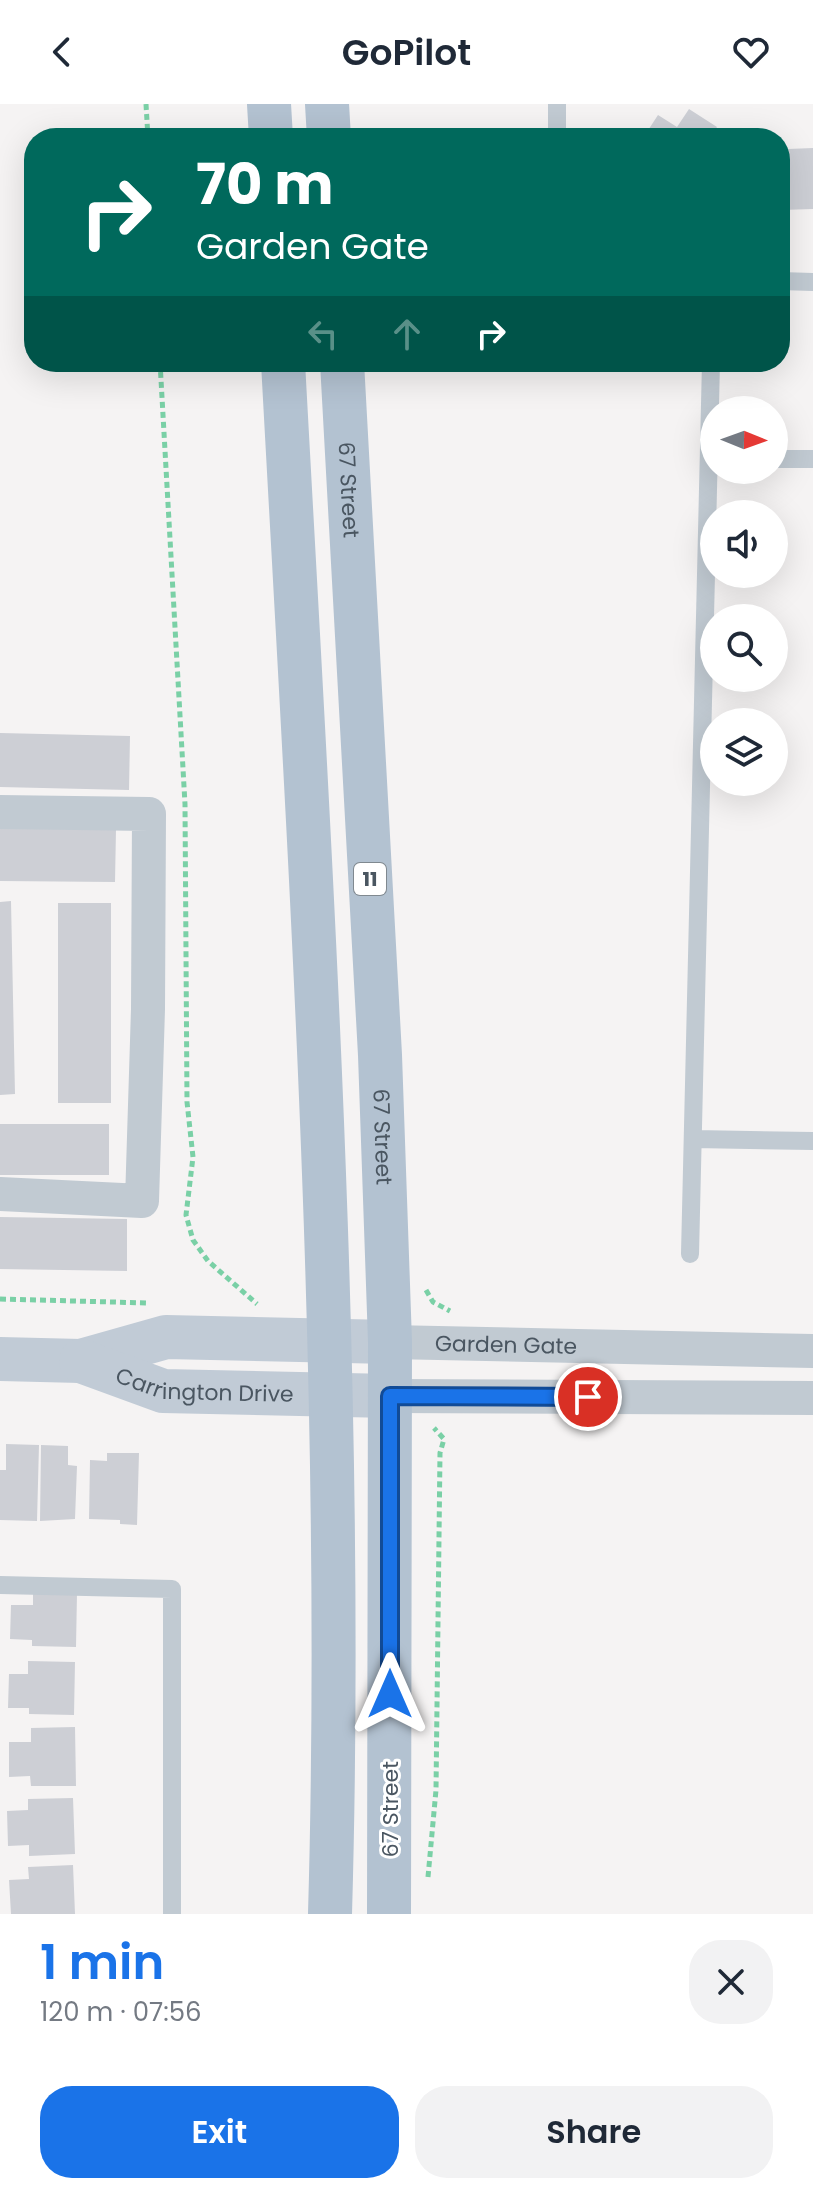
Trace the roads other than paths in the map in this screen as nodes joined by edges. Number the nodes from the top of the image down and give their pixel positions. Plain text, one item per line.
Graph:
1 (269, 104) edge
2 (327, 104) edge
3 (557, 104) edge
4 (270, 128) edge
5 (328, 128) edge
6 (557, 128) edge
7 (790, 281) edge
8 (813, 282) edge
9 (284, 372) edge
10 (343, 372) edge
11 (711, 372) edge
12 (711, 396) edge
13 (788, 459) edge
14 (813, 459) edge
15 (710, 484) edge
16 (0, 812) edge
17 (694, 1139) junction
18 (813, 1141) edge
19 (0, 1194) edge
20 (690, 1254) dead end
21 (330, 1341) junction
22 (390, 1342) junction
23 (813, 1351) edge
24 (0, 1359) edge
25 (81, 1361) junction
26 (331, 1396) junction
27 (390, 1396) junction
28 (813, 1398) edge
29 (0, 1585) edge
30 (172, 1914) edge
31 (330, 1914) edge
32 (389, 1914) edge

1 - 4 main road
2 - 5 main road
3 - 6 lane
7 - 8 lane
9 - 21 main road
10 - 22 main road, 67 Street / 11
11 - 12 lane
13 - 14 lane
15 - 17 lane
16 - 19 street
17 - 18 lane
17 - 20 lane
21 - 22 street, Carrington Drive
21 - 25 street, Carrington Drive
21 - 26 main road
22 - 23 street, Garden Gate
22 - 27 main road, 67 Street / 11
24 - 25 street, Carrington Drive
25 - 26 street, Carrington Drive
26 - 27 street, Carrington Drive
26 - 31 main road
27 - 28 street
27 - 32 main road, 67 Street / 11
29 - 30 lane

